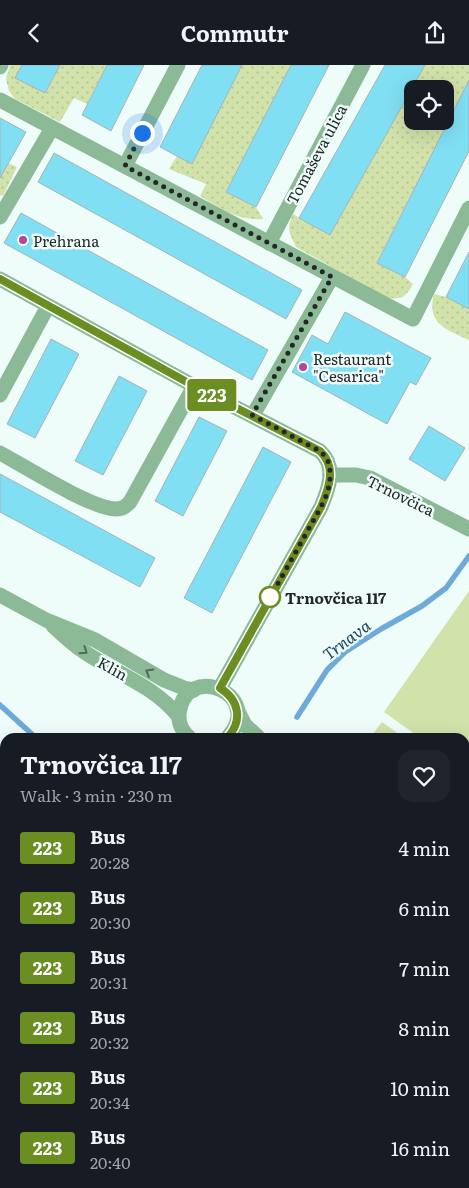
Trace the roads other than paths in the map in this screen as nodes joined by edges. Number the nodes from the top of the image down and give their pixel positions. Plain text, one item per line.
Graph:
1 (178, 65) edge
2 (363, 65) edge
3 (0, 100) edge
4 (52, 128) junction
5 (125, 166) junction
6 (469, 208) edge
7 (0, 217) edge
8 (269, 243) junction
9 (332, 277) junction
10 (0, 279) edge
11 (48, 306) junction
12 (194, 386) junction
13 (0, 395) edge
14 (252, 415) junction
15 (0, 453) edge
16 (330, 475) junction
17 (467, 528) edge
18 (0, 595) edge
19 (46, 620) junction
20 (220, 688) junction
21 (194, 690) junction
22 (237, 708) junction
23 (179, 717) junction
24 (186, 733) edge
25 (231, 733) edge
26 (254, 733) edge

1 - 5 street
2 - 8 street, Tomaševa ulica
3 - 4 street
4 - 5 street
4 - 7 street
5 - 8 street
6 - 9 street
8 - 9 street
9 - 14 street
10 - 11 street
11 - 12 street
11 - 13 street
12 - 14 street
12 - 15 street
14 - 16 street
16 - 17 street, Trnovčica
16 - 20 street
18 - 19 street, Klin
21 -> 19 street, Klin
19 -> 23 street, Klin
20 - 21 street
20 - 22 street
21 - 23 street
22 - 25 street
22 - 26 street
23 - 24 street, Klin

